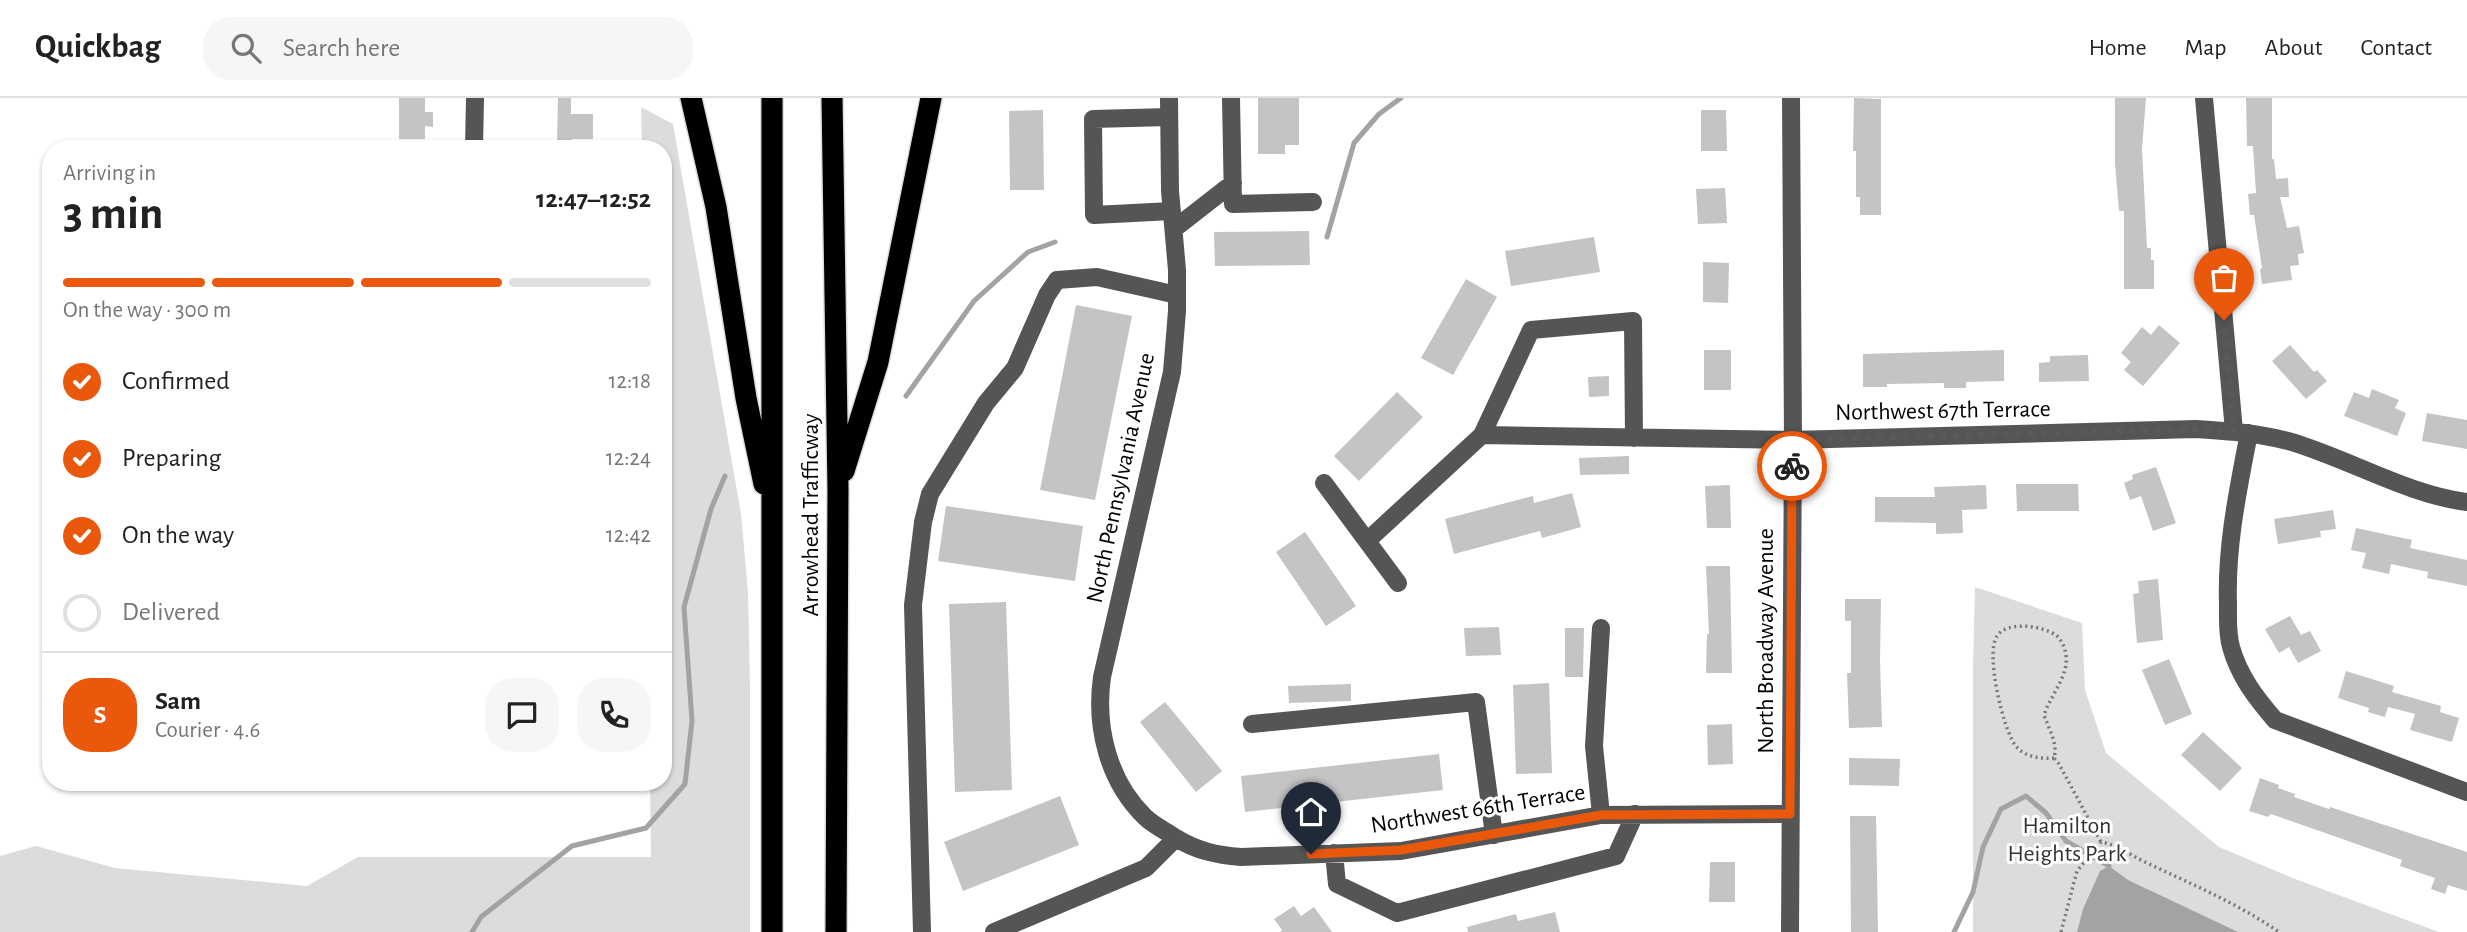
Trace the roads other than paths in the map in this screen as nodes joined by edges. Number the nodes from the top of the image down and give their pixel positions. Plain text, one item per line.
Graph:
1 (475, 98) edge
2 (691, 98) edge
3 (772, 98) edge
4 (931, 98) edge
5 (1169, 98) edge
6 (1231, 98) edge
7 (1791, 98) edge
8 (2204, 98) edge
9 (832, 104) edge
10 (1169, 117) junction
11 (474, 140) edge
12 (1233, 183) junction
13 (1313, 202) dead end
14 (1173, 220) junction
15 (1177, 295) junction
16 (2241, 432) junction
17 (1482, 435) junction
18 (1634, 438) junction
19 (1793, 440) junction
20 (1324, 483) dead end
21 (838, 490) junction
22 (2467, 502) edge
23 (774, 530) junction
24 (1367, 541) junction
25 (1398, 583) dead end
26 (1601, 628) dead end
27 (1252, 724) dead end
28 (2467, 792) edge
29 (1635, 814) junction
30 (1790, 814) junction
31 (1601, 815) junction
32 (1494, 835) junction
33 (1176, 838) junction
34 (1334, 853) junction
35 (772, 932) edge
36 (836, 932) edge
37 (922, 932) edge
38 (995, 932) edge
39 (1790, 932) edge

1 - 11 street
2 - 23 highway
3 - 23 highway, Arrowhead Trafficway
4 - 21 highway
5 - 10 street, North Pennsylvania Avenue
6 - 12 street
7 - 19 street, North Broadway Avenue
8 - 16 street
9 - 21 highway, Arrowhead Trafficway
10 - 14 street, North Pennsylvania Avenue
10 - 14 street
12 - 13 street
12 - 14 street
14 - 15 street, North Pennsylvania Avenue
15 - 33 street, North Pennsylvania Avenue
15 - 37 street
16 - 19 street, Northwest 67th Terrace
16 - 22 street, Northwest 67th Terrace
16 - 28 street
17 - 18 street, Northwest 67th Terrace
17 - 18 street
17 - 24 street
18 - 19 street, Northwest 67th Terrace
19 - 30 street, North Broadway Avenue
20 - 24 street
21 - 36 highway, Arrowhead Trafficway
23 - 35 highway, Arrowhead Trafficway
24 - 25 street
26 - 31 street
27 - 32 street
29 - 30 street, Northwest 66th Terrace
29 - 31 street, Northwest 66th Terrace
29 - 34 street
30 - 39 street, North Broadway Avenue
31 - 32 street, Northwest 66th Terrace
32 - 34 street, Northwest 66th Terrace
33 - 34 street, Northwest 66th Terrace
33 - 38 street

